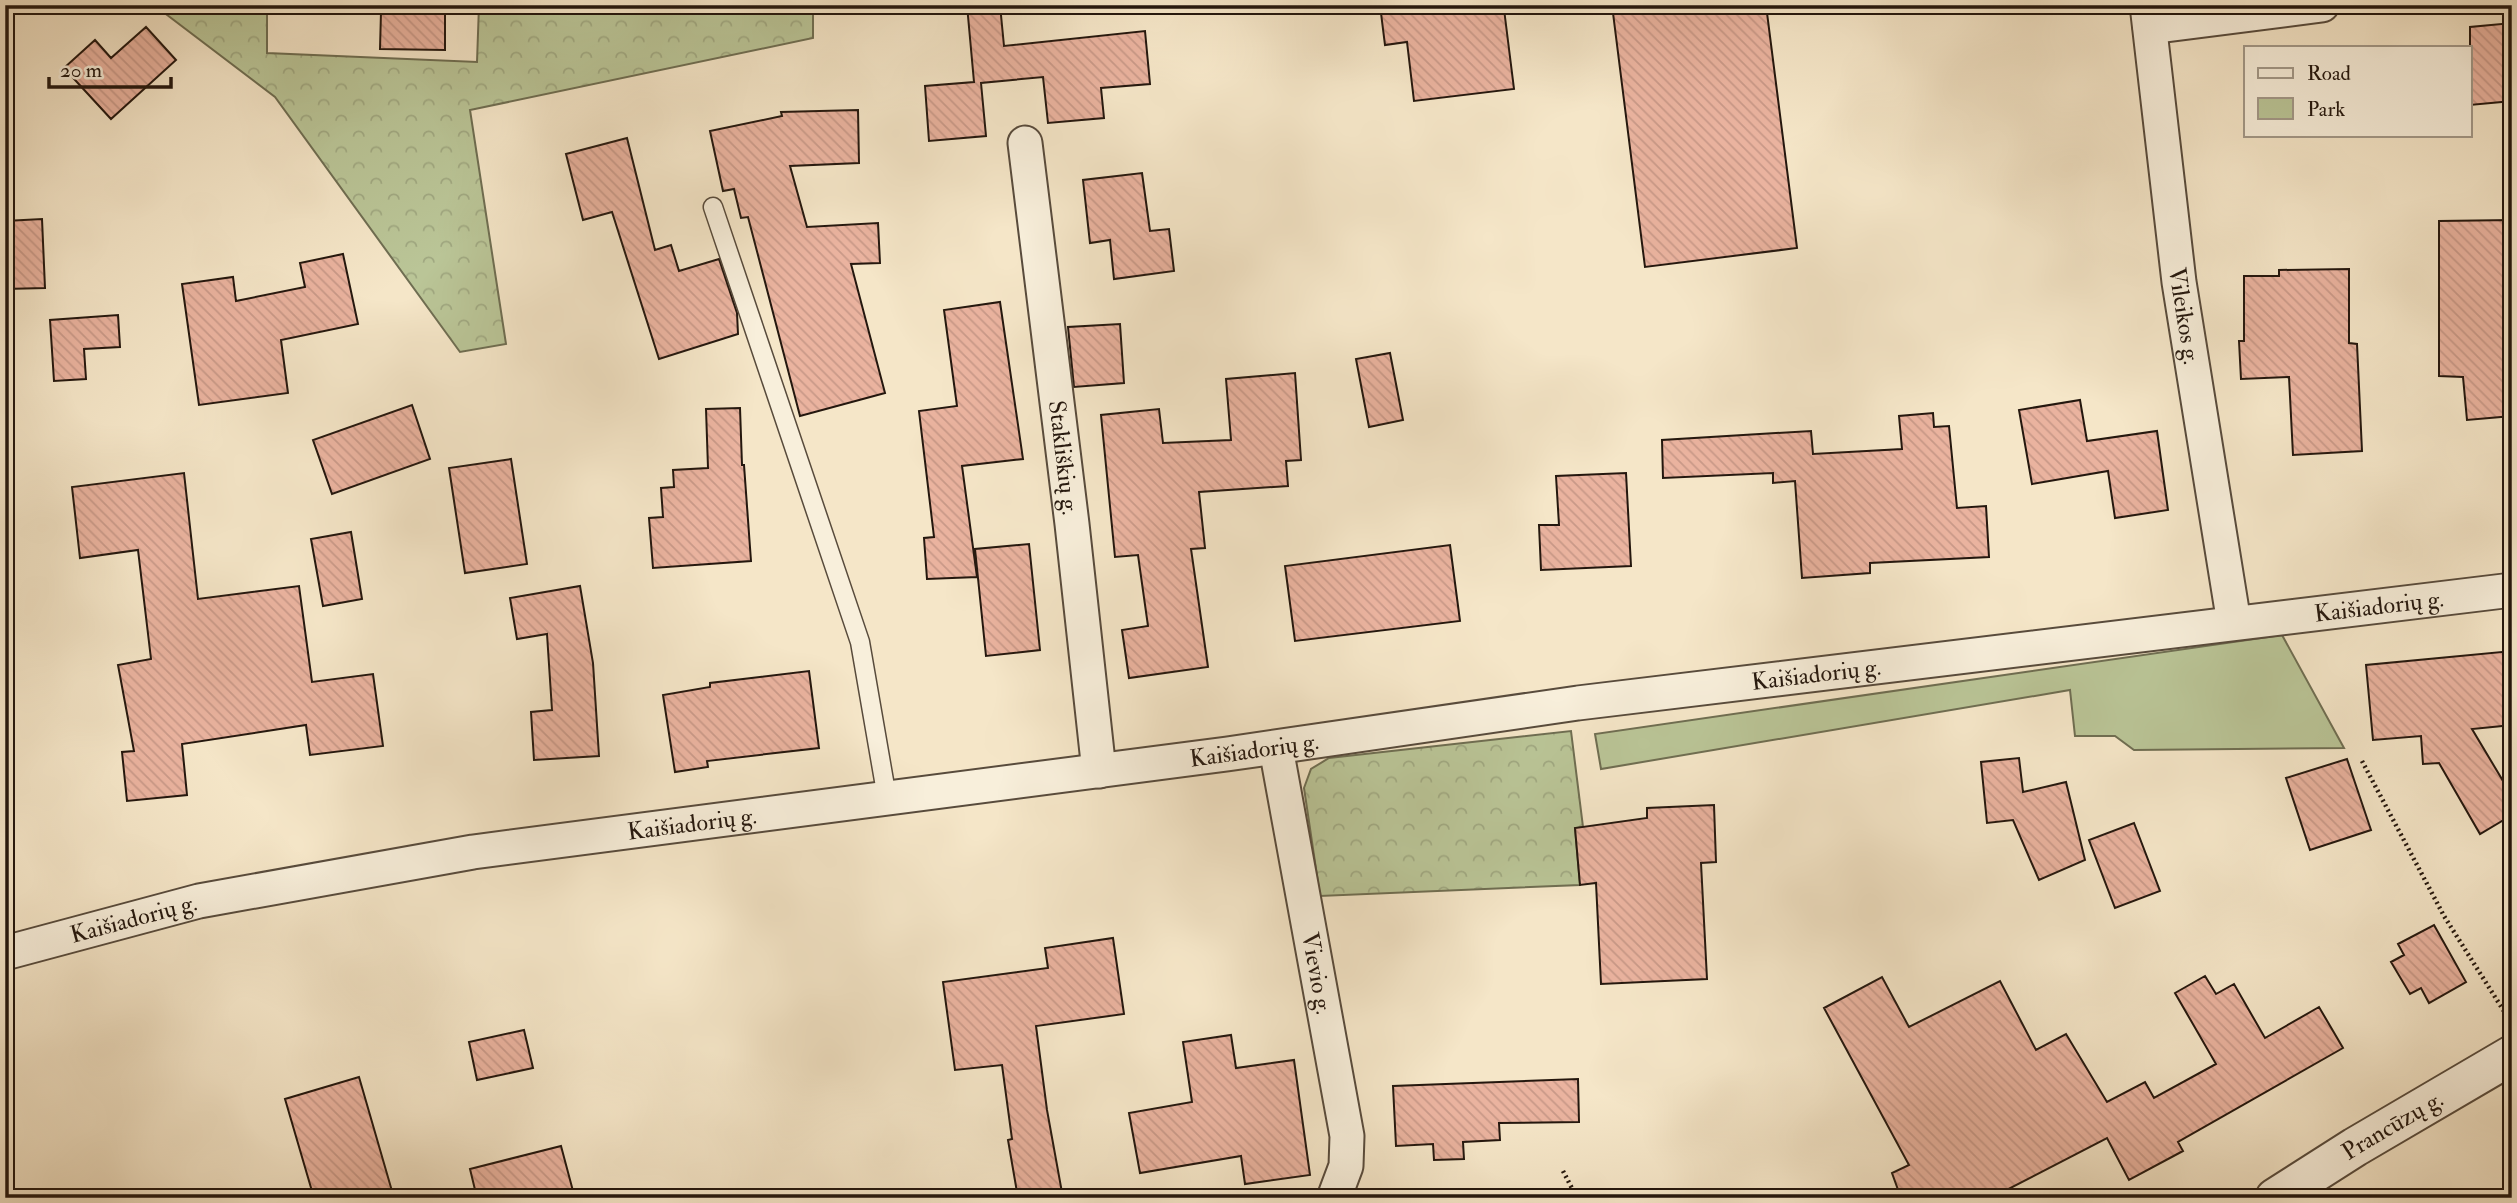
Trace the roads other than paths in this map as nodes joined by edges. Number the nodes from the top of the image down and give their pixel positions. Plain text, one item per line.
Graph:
1 (2322, 5) edge
2 (2149, 16) edge
3 (1025, 143) dead end
4 (713, 207) dead end
5 (2512, 590) edge
6 (2234, 623) junction
7 (1276, 748) junction
8 (1099, 771) junction
9 (887, 798) junction
10 (5, 953) edge
11 (2512, 1055) edge
12 (1334, 1198) edge
13 (2275, 1198) edge

1 - 2 street
2 - 6 street, Vileikos g.
3 - 8 street, Stakliškių g.
4 - 9 lane
5 - 6 street, Kaišiadorių g.
6 - 7 street, Kaišiadorių g.
7 - 8 street, Kaišiadorių g.
7 - 12 street, Vievio g.
8 - 9 street, Kaišiadorių g.
9 - 10 street, Kaišiadorių g.
11 - 13 street, Prancūzų g.

